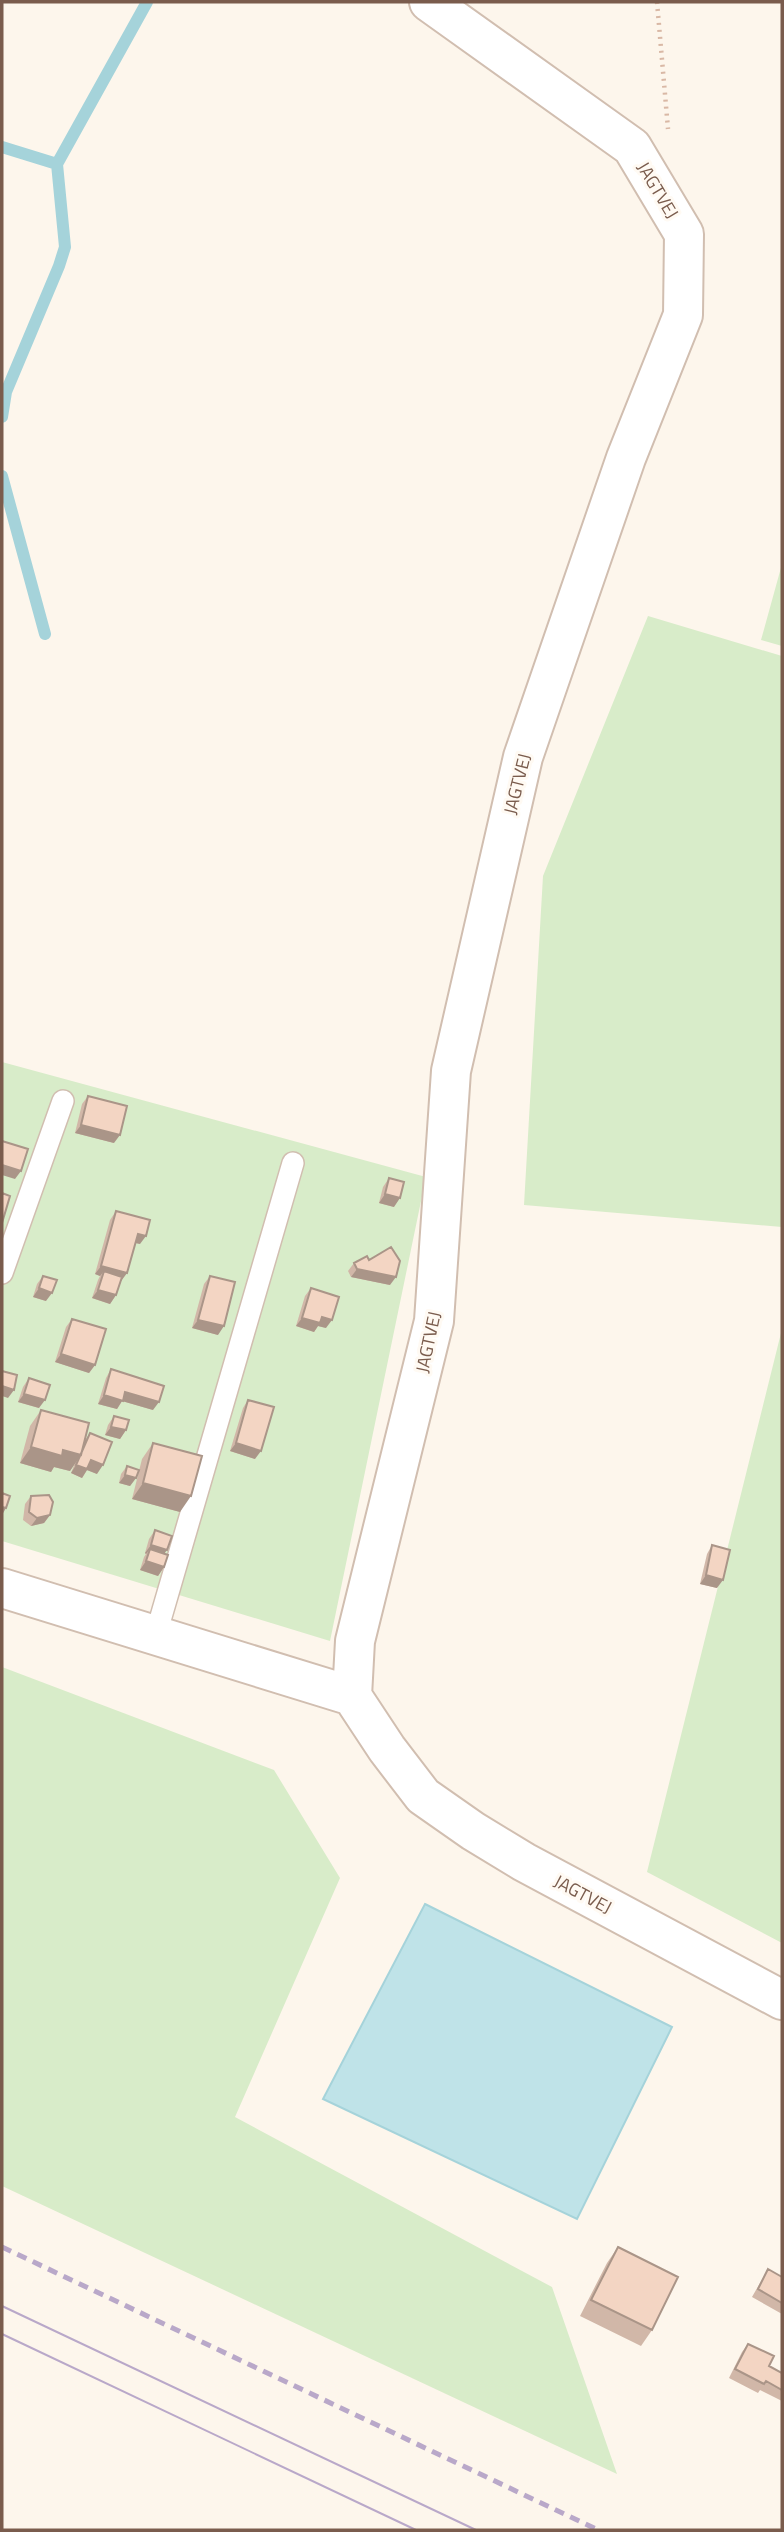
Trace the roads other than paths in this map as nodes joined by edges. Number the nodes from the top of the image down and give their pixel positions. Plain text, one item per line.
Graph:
1 (429, 2) edge
2 (63, 1101) dead end
3 (293, 1163) dead end
4 (2, 1273) edge
5 (2, 1588) edge
6 (156, 1634) junction
7 (352, 1696) junction
8 (782, 2000) edge

1 - 7 street, JAGTVEJ
2 - 4 lane
3 - 6 lane
5 - 6 street
6 - 7 street
7 - 8 street, JAGTVEJ

